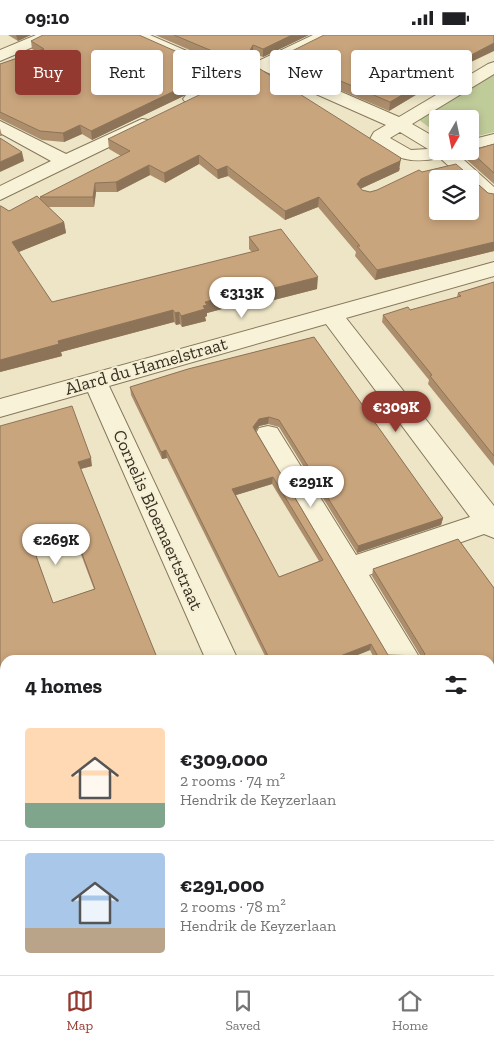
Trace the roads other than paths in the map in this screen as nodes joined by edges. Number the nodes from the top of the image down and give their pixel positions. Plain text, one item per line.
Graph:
1 (49, 35) edge
2 (137, 35) edge
3 (325, 35) edge
4 (173, 51) edge
5 (0, 56) edge
6 (264, 65) junction
7 (260, 67) edge
8 (494, 67) edge
9 (201, 95) edge
10 (182, 104) edge
11 (155, 118) edge
12 (400, 124) junction
13 (0, 126) edge
14 (494, 139) edge
15 (429, 142) edge
16 (479, 143) edge
17 (429, 154) edge
18 (416, 157) junction
19 (454, 160) edge
20 (66, 162) junction
21 (408, 175) edge
22 (0, 194) edge
23 (494, 197) edge
24 (494, 269) edge
25 (331, 314) junction
26 (95, 381) junction
27 (0, 408) edge
28 (268, 435) dead end
29 (492, 524) edge
30 (350, 569) junction
31 (220, 655) edge
32 (402, 655) edge

1 - 5 street
2 - 4 street
3 - 6 street
6 - 7 street
6 - 12 street
8 - 12 street
9 - 10 street
11 - 20 street
12 - 15 street
12 - 18 street
13 - 20 street
14 - 16 street
17 - 18 street
18 - 21 street
19 - 23 street
20 - 22 street
24 - 25 street, Alard du Hamelstraat
25 - 26 street, Alard du Hamelstraat
25 - 29 street
26 - 27 street, Alard du Hamelstraat
26 - 31 street, Cornelis Bloemaertstraat
28 - 30 street
29 - 30 street
30 - 32 street

